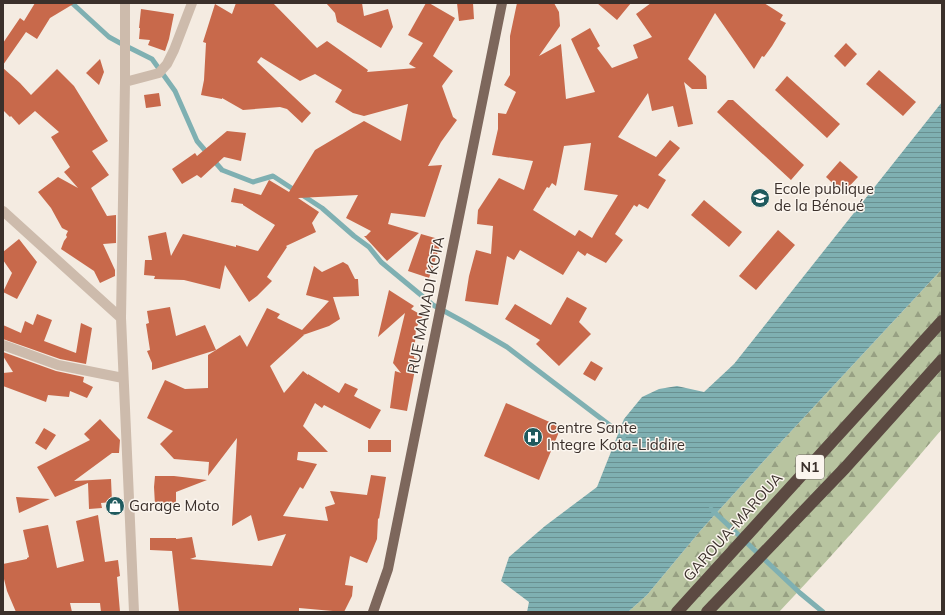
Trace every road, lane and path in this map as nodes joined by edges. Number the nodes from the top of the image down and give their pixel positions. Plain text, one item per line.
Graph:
1 (125, 3) edge
2 (192, 3) edge
3 (502, 3) edge
4 (125, 82) junction
5 (3, 211) edge
6 (121, 318) junction
7 (942, 320) edge
8 (3, 345) edge
9 (942, 360) edge
10 (123, 378) junction
11 (134, 612) edge
12 (374, 612) edge
13 (677, 612) edge
14 (707, 612) edge

1 - 4 street
2 - 4 street
3 - 12 main road, RUE MAMADI KOTA
4 - 6 street
5 - 6 street
6 - 10 street
7 - 13 highway, GAROUA-MAROUA / N1
8 - 10 street
9 - 14 highway, N1
10 - 11 street

